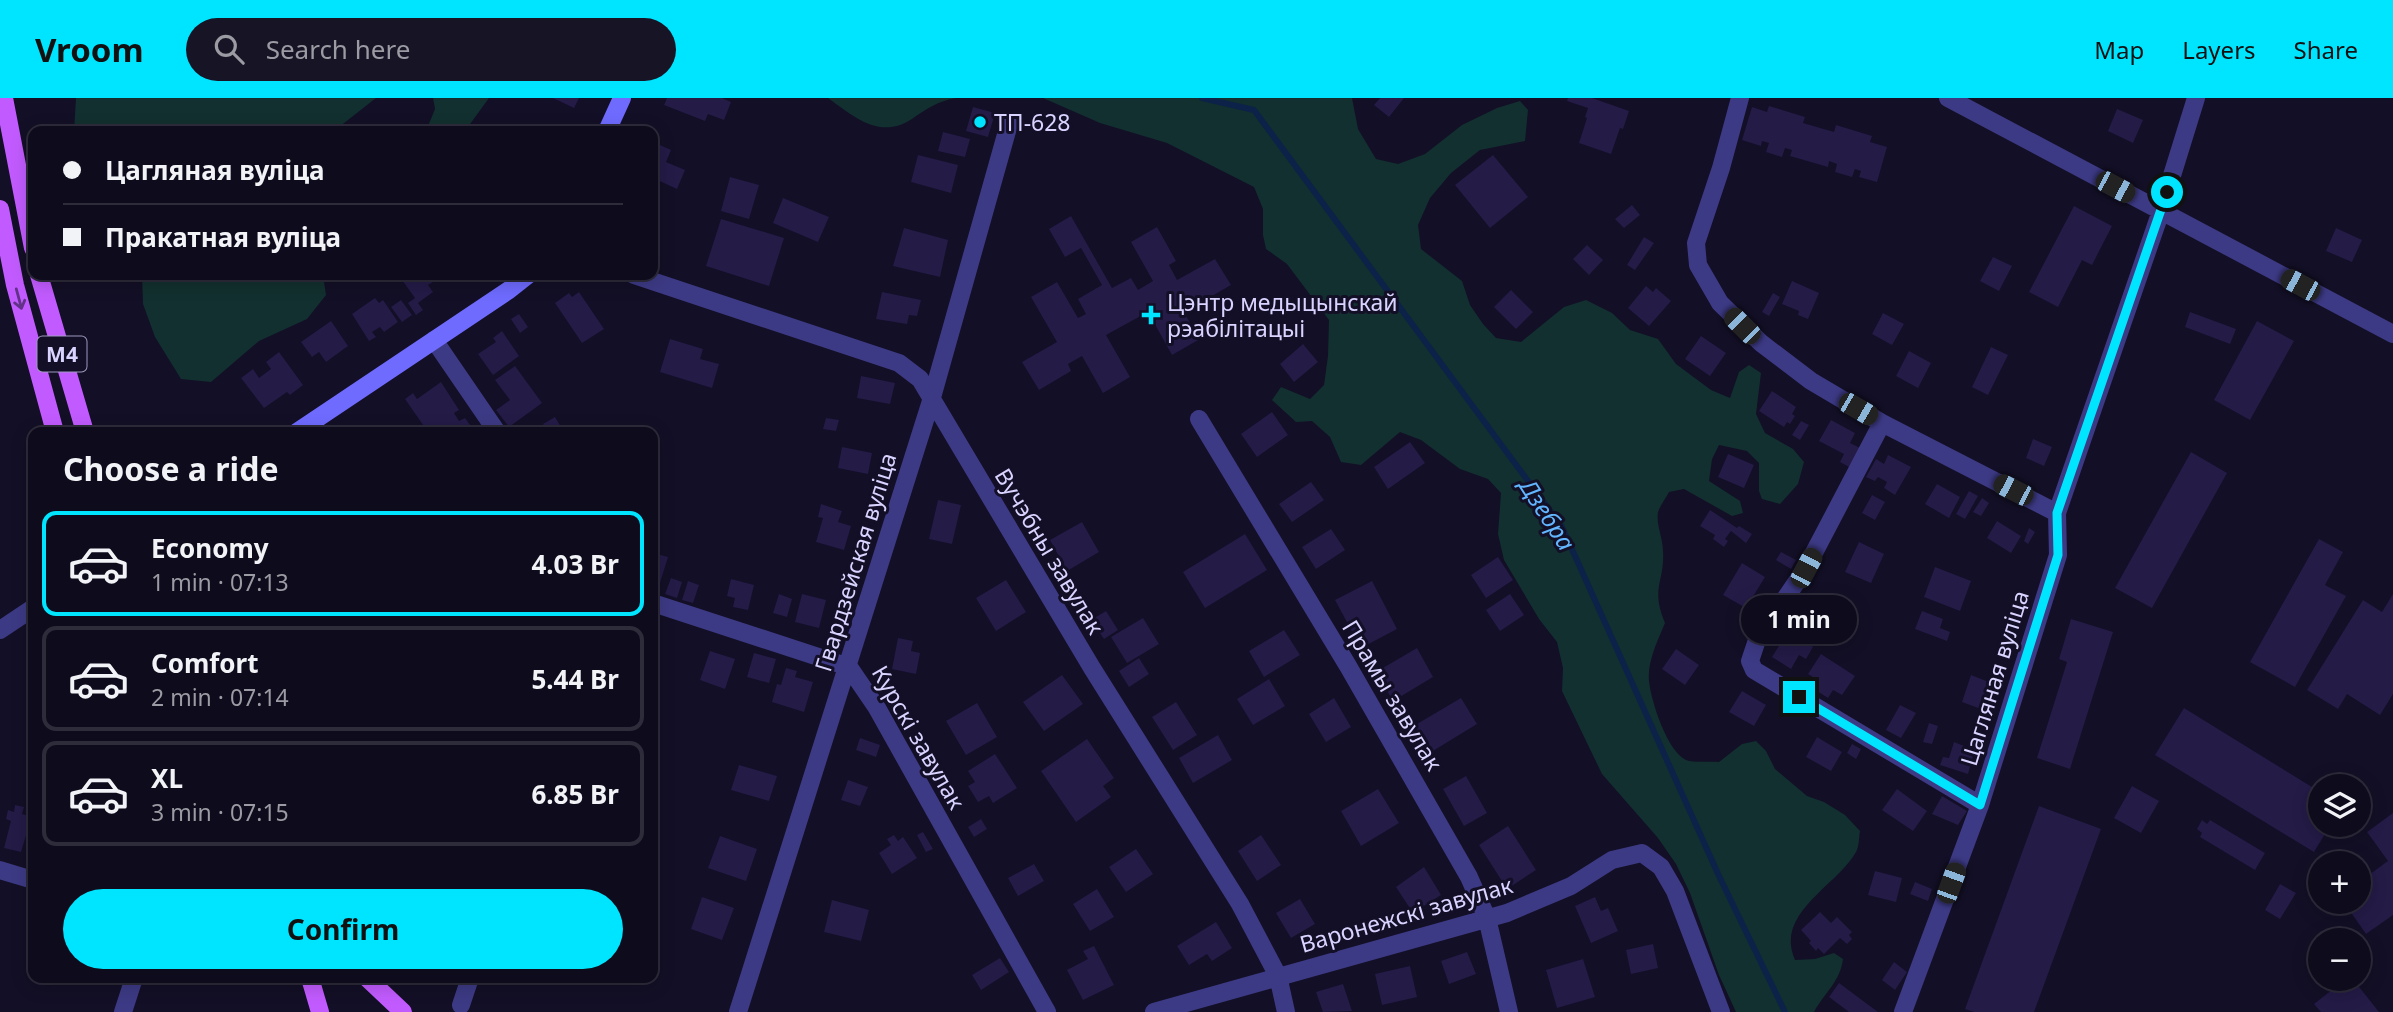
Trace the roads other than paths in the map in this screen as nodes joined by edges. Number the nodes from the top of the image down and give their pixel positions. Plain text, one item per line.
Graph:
1 (4, 98) edge
2 (622, 98) edge
3 (1740, 98) edge
4 (1948, 98) edge
5 (2196, 98) edge
6 (1009, 124) dead end
7 (609, 126) edge
8 (0, 209) edge
9 (2161, 211) junction
10 (28, 222) edge
11 (40, 280) edge
12 (521, 280) edge
13 (649, 280) edge
14 (2393, 334) edge
15 (433, 340) junction
16 (931, 401) junction
17 (1199, 419) dead end
18 (1882, 422) junction
19 (54, 427) edge
20 (84, 427) edge
21 (304, 427) edge
22 (494, 427) edge
23 (2057, 513) junction
24 (658, 605) edge
25 (28, 611) edge
26 (0, 630) edge
27 (849, 667) junction
28 (1980, 805) junction
29 (0, 870) edge
30 (28, 878) edge
31 (1487, 918) junction
32 (1278, 976) junction
33 (132, 983) edge
34 (311, 983) edge
35 (372, 983) edge
36 (468, 983) edge
37 (461, 1004) dead end
38 (122, 1012) edge
39 (320, 1012) edge
40 (403, 1012) edge
41 (738, 1012) edge
42 (1047, 1012) edge
43 (1154, 1012) edge
44 (1286, 1012) edge
45 (1509, 1012) edge
46 (1721, 1012) edge
47 (1903, 1012) edge

1 - 10 main road
2 - 7 main road
3 - 18 street
4 - 9 street
5 - 9 street, Цагляная вуліца
6 - 16 street, Гвардзейская вуліца
8 -> 19 main road, М4
9 - 14 street
9 - 23 street, Цагляная вуліца
11 - 20 main road, М4
12 - 15 main road
13 - 16 street, Вучэбны завулак
15 - 21 main road
15 - 22 street
16 - 27 street, Гвардзейская вуліца
16 - 32 street, Вучэбны завулак
17 - 31 street, Прамы завулак
18 - 23 street
18 - 28 street
23 - 28 street, Цагляная вуліца
24 - 27 street, Курскі завулак
25 - 26 street
27 - 41 street, Гвардзейская вуліца
27 - 42 street, Курскі завулак
28 - 47 street, Цагляная вуліца
29 - 30 street
31 - 32 street, Варонежскі завулак
31 - 45 street, Прамы завулак
31 - 46 street, Варонежскі завулак
32 - 43 street, Варонежскі завулак
32 - 44 street, Вучэбны завулак
33 - 38 street
34 - 39 main road
35 - 40 main road
36 - 37 street

